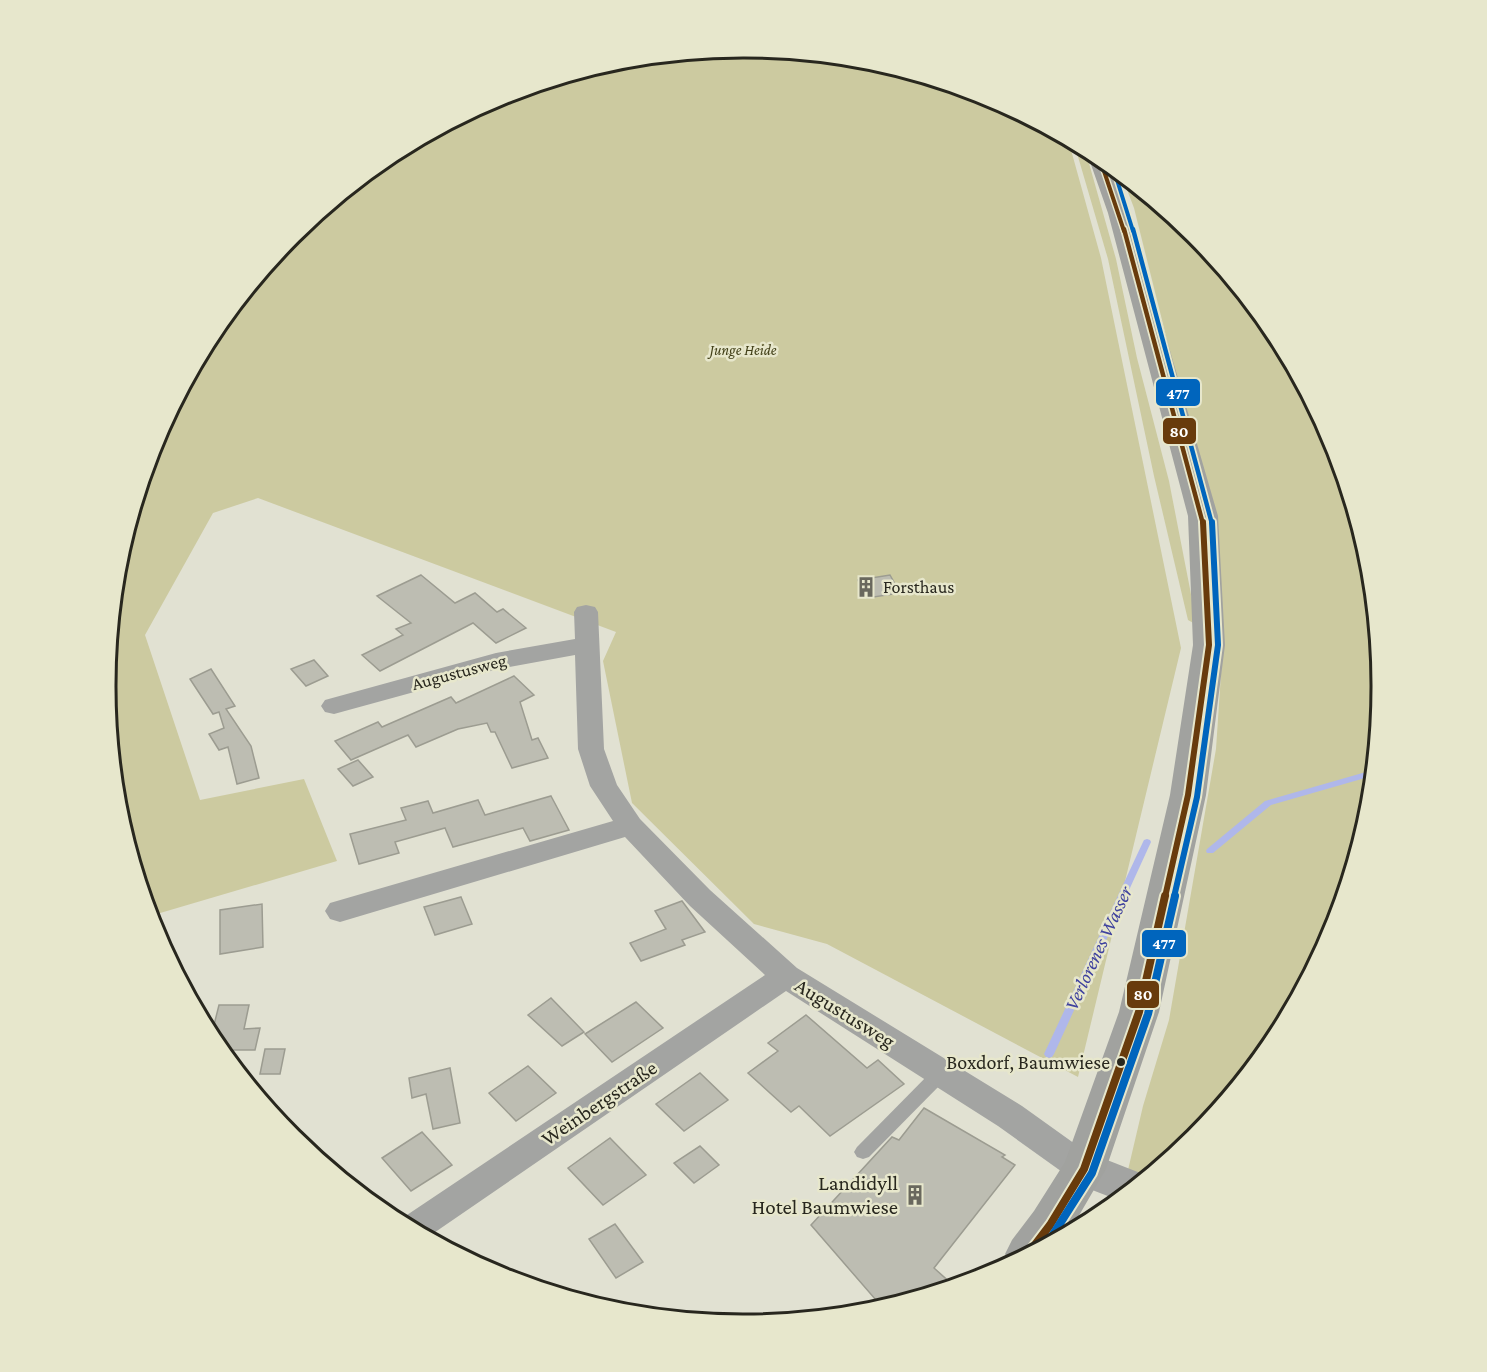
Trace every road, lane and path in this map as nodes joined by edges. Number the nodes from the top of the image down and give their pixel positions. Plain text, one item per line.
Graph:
1 (1105, 174) edge
2 (586, 612) dead end
3 (586, 645) junction
4 (334, 706) dead end
5 (630, 826) junction
6 (340, 911) dead end
7 (786, 976) junction
8 (941, 1073) junction
9 (863, 1152) dead end
10 (1084, 1169) junction
11 (1124, 1185) edge
12 (420, 1223) edge
13 (1040, 1239) edge

1 - 10 main road
2 - 3 street, Augustusweg
3 - 4 street, Augustusweg
3 - 5 street, Augustusweg
5 - 6 street
5 - 7 street, Augustusweg
7 - 8 street, Augustusweg
7 - 12 street, Weinbergstraße
8 - 9 lane
8 - 10 street, Augustusweg
10 - 11 street
10 - 13 main road

